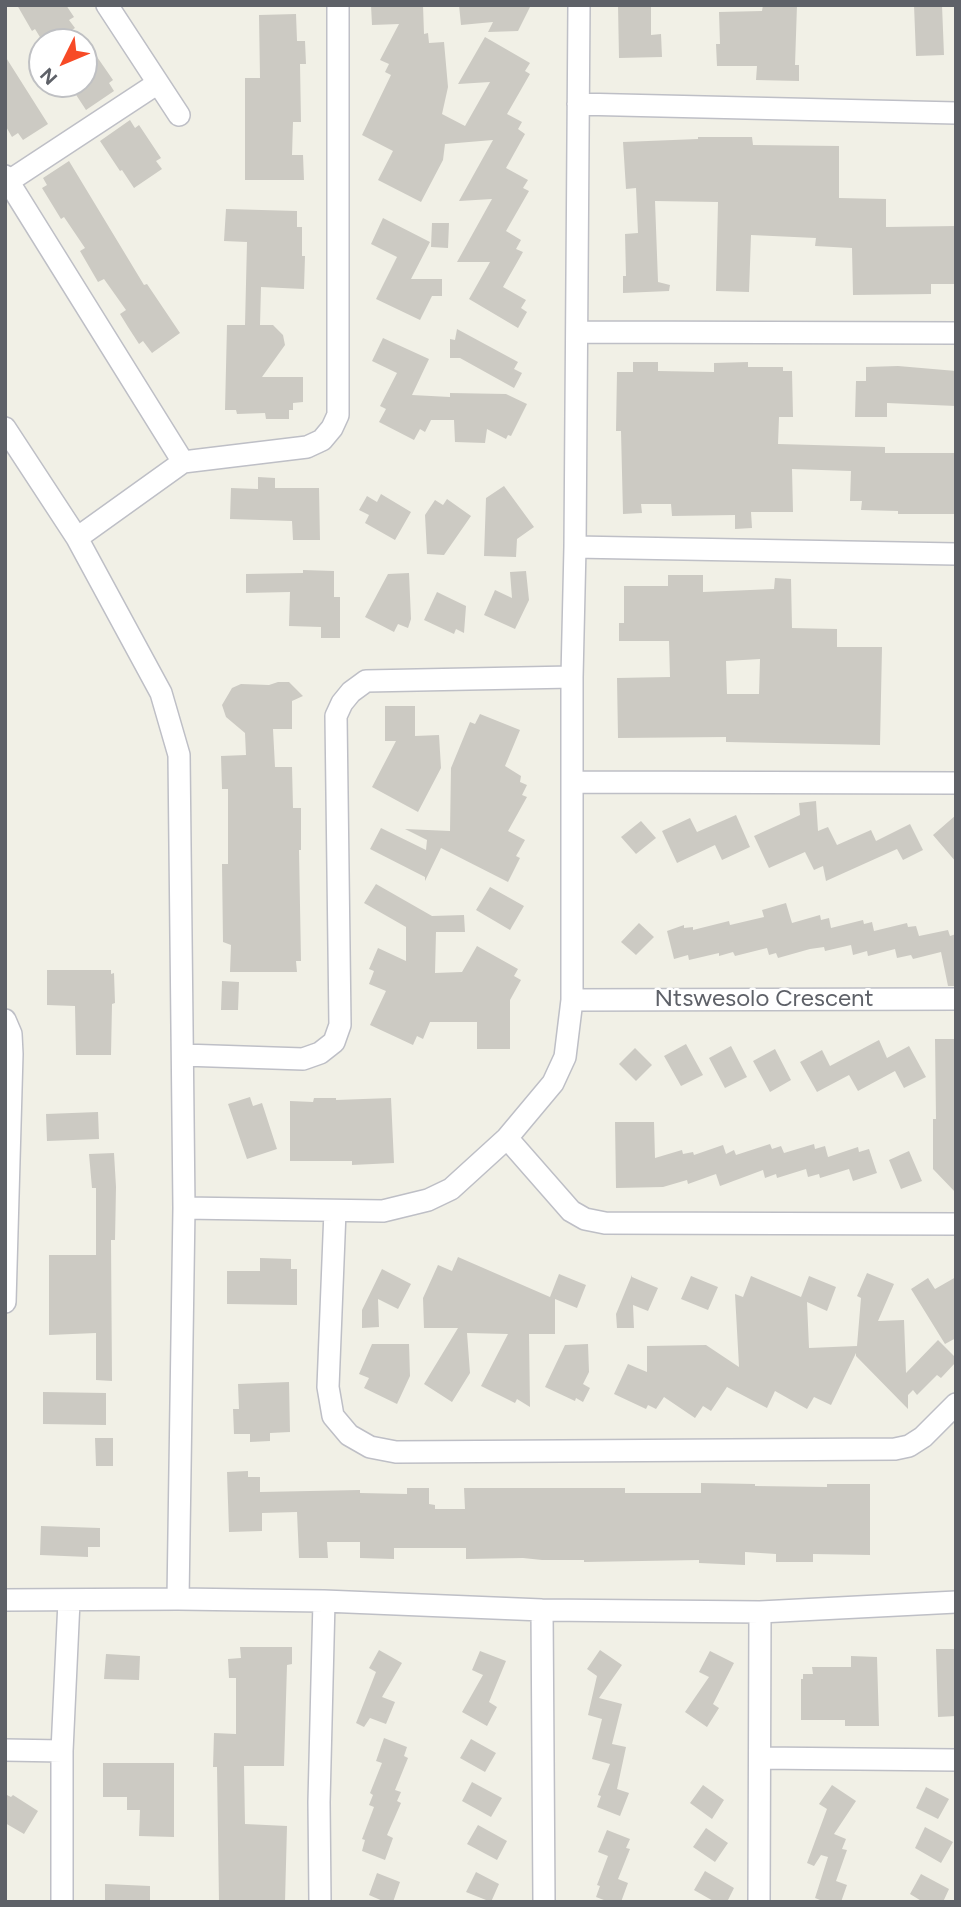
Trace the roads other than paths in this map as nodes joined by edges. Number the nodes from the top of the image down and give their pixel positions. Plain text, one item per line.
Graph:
1 (107, 5) edge
2 (338, 5) edge
3 (579, 5) edge
4 (158, 83) junction
5 (579, 104) junction
6 (956, 113) edge
7 (178, 115) dead end
8 (7, 178) edge
9 (577, 332) junction
10 (956, 333) edge
11 (5, 428) edge
12 (183, 462) junction
13 (77, 538) junction
14 (575, 547) junction
15 (956, 554) edge
16 (572, 677) junction
17 (573, 782) junction
18 (956, 783) edge
19 (956, 999) edge
20 (572, 1000) junction
21 (5, 1020) edge
22 (183, 1055) junction
23 (507, 1138) junction
24 (184, 1208) junction
25 (335, 1211) junction
26 (956, 1224) edge
27 (6, 1226) edge
28 (5, 1301) edge
29 (956, 1404) edge
30 (178, 1598) junction
31 (5, 1600) edge
32 (69, 1601) junction
33 (324, 1601) junction
34 (956, 1602) edge
35 (542, 1610) junction
36 (760, 1612) junction
37 (5, 1750) edge
38 (62, 1751) junction
39 (760, 1758) junction
40 (956, 1760) edge
41 (62, 1902) edge
42 (320, 1902) edge
43 (544, 1902) edge
44 (758, 1902) edge

1 - 4 street
2 - 12 street
3 - 5 street
4 - 7 street
4 - 8 street
5 - 6 street
5 - 9 street
8 - 12 street
9 - 10 street
9 - 14 street
11 - 13 street
12 - 13 street
13 - 22 street
14 - 15 street
14 - 16 street
16 - 17 street
16 - 22 street
17 - 18 street
17 - 20 street
19 - 20 street, Ntswesolo Crescent
20 - 23 street
21 - 27 street
22 - 24 street
23 - 25 street
23 - 26 street
24 - 25 street
24 - 30 street
25 - 29 street
27 - 28 street
30 - 32 street
30 - 33 street
31 - 32 street
32 - 38 street
33 - 35 street
33 - 42 street
34 - 36 street
35 - 36 street
35 - 43 street
36 - 39 street
37 - 38 street
38 - 41 street
39 - 40 street
39 - 44 street

